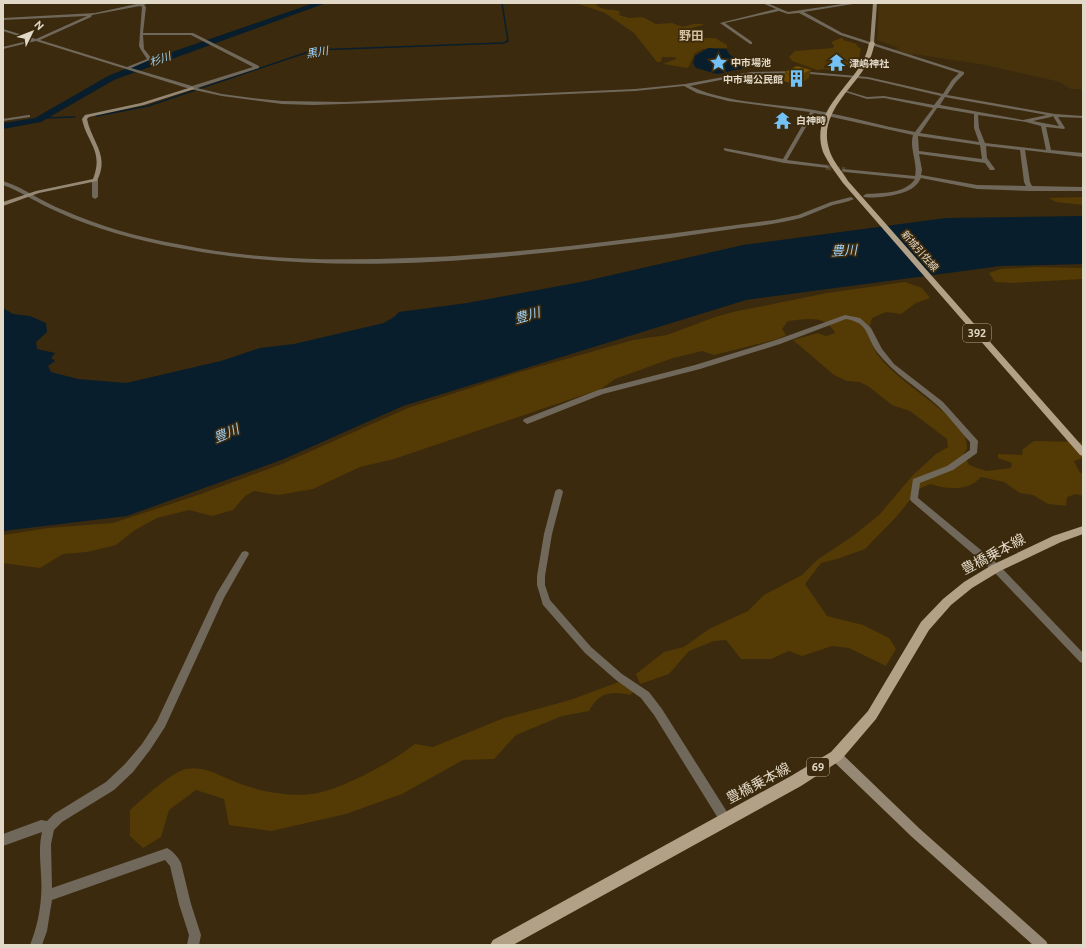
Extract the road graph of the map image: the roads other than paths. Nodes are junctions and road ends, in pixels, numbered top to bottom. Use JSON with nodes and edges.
{"nodes":[{"id":1,"x":147,"y":3,"type":"edge"},
{"id":2,"x":623,"y":3,"type":"edge"},
{"id":3,"x":629,"y":3,"type":"edge"},
{"id":4,"x":764,"y":3,"type":"edge"},
{"id":5,"x":857,"y":3,"type":"edge"},
{"id":6,"x":875,"y":3,"type":"edge"},
{"id":7,"x":141,"y":5,"type":"junction"},
{"id":8,"x":778,"y":10,"type":"junction"},
{"id":9,"x":801,"y":12,"type":"junction"},
{"id":10,"x":95,"y":14,"type":"junction"},
{"id":11,"x":3,"y":19,"type":"edge"},
{"id":12,"x":3,"y":30,"type":"edge"},
{"id":13,"x":142,"y":34,"type":"junction"},
{"id":14,"x":36,"y":40,"type":"junction"},
{"id":15,"x":872,"y":43,"type":"junction"},
{"id":16,"x":750,"y":44,"type":"dead end"},
{"id":17,"x":3,"y":48,"type":"edge"},
{"id":18,"x":128,"y":68,"type":"junction"},
{"id":19,"x":856,"y":76,"type":"junction"},
{"id":20,"x":685,"y":85,"type":"junction"},
{"id":21,"x":193,"y":89,"type":"junction"},
{"id":22,"x":844,"y":90,"type":"junction"},
{"id":23,"x":944,"y":96,"type":"junction"},
{"id":24,"x":937,"y":107,"type":"junction"},
{"id":25,"x":813,"y":111,"type":"junction"},
{"id":26,"x":976,"y":113,"type":"junction"},
{"id":27,"x":827,"y":114,"type":"junction"},
{"id":28,"x":1055,"y":115,"type":"junction"},
{"id":29,"x":28,"y":116,"type":"dead end"},
{"id":30,"x":1083,"y":117,"type":"edge"},
{"id":31,"x":3,"y":120,"type":"edge"},
{"id":32,"x":1028,"y":121,"type":"junction"},
{"id":33,"x":1043,"y":126,"type":"junction"},
{"id":34,"x":916,"y":134,"type":"junction"},
{"id":35,"x":984,"y":144,"type":"junction"},
{"id":36,"x":726,"y":149,"type":"dead end"},
{"id":37,"x":1022,"y":149,"type":"junction"},
{"id":38,"x":1049,"y":151,"type":"junction"},
{"id":39,"x":916,"y":152,"type":"junction"},
{"id":40,"x":1083,"y":154,"type":"edge"},
{"id":41,"x":784,"y":161,"type":"junction"},
{"id":42,"x":985,"y":161,"type":"junction"},
{"id":43,"x":826,"y":167,"type":"tunnel mouth"},
{"id":44,"x":992,"y":169,"type":"dead end"},
{"id":45,"x":845,"y":170,"type":"tunnel mouth"},
{"id":46,"x":918,"y":177,"type":"junction"},
{"id":47,"x":95,"y":180,"type":"junction"},
{"id":48,"x":3,"y":183,"type":"edge"},
{"id":49,"x":1030,"y":189,"type":"junction"},
{"id":50,"x":1083,"y":189,"type":"edge"},
{"id":51,"x":26,"y":195,"type":"junction"},
{"id":52,"x":866,"y":196,"type":"dead end"},
{"id":53,"x":95,"y":197,"type":"dead end"},
{"id":54,"x":851,"y":199,"type":"dead end"},
{"id":55,"x":3,"y":204,"type":"edge"},
{"id":56,"x":527,"y":420,"type":"dead end"},
{"id":57,"x":1083,"y":453,"type":"edge"},
{"id":58,"x":559,"y":492,"type":"dead end"},
{"id":59,"x":1083,"y":530,"type":"edge"},
{"id":60,"x":245,"y":554,"type":"dead end"},
{"id":61,"x":996,"y":568,"type":"junction"},
{"id":62,"x":1083,"y":659,"type":"edge"},
{"id":63,"x":836,"y":756,"type":"junction"},
{"id":64,"x":726,"y":819,"type":"junction"},
{"id":65,"x":49,"y":827,"type":"junction"},
{"id":66,"x":3,"y":840,"type":"edge"},
{"id":67,"x":47,"y":896,"type":"junction"},
{"id":68,"x":36,"y":945,"type":"edge"},
{"id":69,"x":193,"y":945,"type":"edge"},
{"id":70,"x":498,"y":945,"type":"edge"},
{"id":71,"x":1042,"y":945,"type":"edge"}],
"edges":[{"from":1,"to":7,"type":"street"},
{"from":2,"to":3,"type":"street"},
{"from":4,"to":8,"type":"street"},
{"from":5,"to":9,"type":"street"},
{"from":6,"to":15,"type":"street"},
{"from":7,"to":10,"type":"street"},
{"from":7,"to":13,"type":"street"},
{"from":8,"to":9,"type":"street"},
{"from":8,"to":16,"type":"street"},
{"from":9,"to":15,"type":"street"},
{"from":10,"to":11,"type":"street"},
{"from":10,"to":14,"type":"street"},
{"from":12,"to":14,"type":"street"},
{"from":13,"to":18,"type":"street"},
{"from":13,"to":21,"type":"street"},
{"from":14,"to":17,"type":"street"},
{"from":14,"to":18,"type":"street"},
{"from":15,"to":19,"type":"main road","name":"新城引佐線","number":"392"},
{"from":15,"to":23,"type":"street"},
{"from":18,"to":21,"type":"street"},
{"from":19,"to":20,"type":"street"},
{"from":19,"to":22,"type":"main road","name":"新城引佐線","number":"392"},
{"from":19,"to":23,"type":"street"},
{"from":20,"to":21,"type":"street"},
{"from":20,"to":25,"type":"street"},
{"from":21,"to":47,"type":"street"},
{"from":22,"to":24,"type":"street"},
{"from":22,"to":27,"type":"main road","name":"新城引佐線","number":"392"},
{"from":23,"to":24,"type":"street"},
{"from":23,"to":28,"type":"street"},
{"from":24,"to":26,"type":"street"},
{"from":24,"to":34,"type":"street"},
{"from":25,"to":27,"type":"street"},
{"from":25,"to":41,"type":"street"},
{"from":26,"to":32,"type":"street"},
{"from":26,"to":35,"type":"street"},
{"from":27,"to":34,"type":"street"},
{"from":27,"to":57,"type":"main road","name":"新城引佐線","number":"392"},
{"from":28,"to":30,"type":"street"},
{"from":28,"to":32,"type":"street"},
{"from":28,"to":33,"type":"street"},
{"from":29,"to":31,"type":"street"},
{"from":32,"to":33,"type":"street"},
{"from":33,"to":38,"type":"street"},
{"from":34,"to":35,"type":"street"},
{"from":34,"to":39,"type":"street"},
{"from":35,"to":37,"type":"street"},
{"from":35,"to":42,"type":"street"},
{"from":36,"to":41,"type":"street"},
{"from":37,"to":38,"type":"street"},
{"from":37,"to":49,"type":"street"},
{"from":38,"to":40,"type":"street"},
{"from":39,"to":42,"type":"street"},
{"from":39,"to":46,"type":"street"},
{"from":41,"to":43,"type":"street"},
{"from":42,"to":44,"type":"street"},
{"from":45,"to":46,"type":"street"},
{"from":46,"to":49,"type":"street"},
{"from":46,"to":52,"type":"street"},
{"from":47,"to":51,"type":"street"},
{"from":47,"to":53,"type":"street"},
{"from":48,"to":51,"type":"street"},
{"from":49,"to":50,"type":"street"},
{"from":51,"to":54,"type":"street"},
{"from":51,"to":55,"type":"street"},
{"from":56,"to":61,"type":"street"},
{"from":58,"to":64,"type":"street"},
{"from":59,"to":61,"type":"main road","name":"豊橋乗本線","number":"69"},
{"from":60,"to":65,"type":"street"},
{"from":61,"to":62,"type":"street"},
{"from":61,"to":63,"type":"main road","name":"豊橋乗本線","number":"69"},
{"from":63,"to":64,"type":"main road","name":"豊橋乗本線","number":"69"},
{"from":63,"to":71,"type":"street"},
{"from":64,"to":70,"type":"main road","name":"豊橋乗本線","number":"69"},
{"from":65,"to":66,"type":"street"},
{"from":65,"to":67,"type":"street"},
{"from":67,"to":68,"type":"street"},
{"from":67,"to":69,"type":"street"}]}
